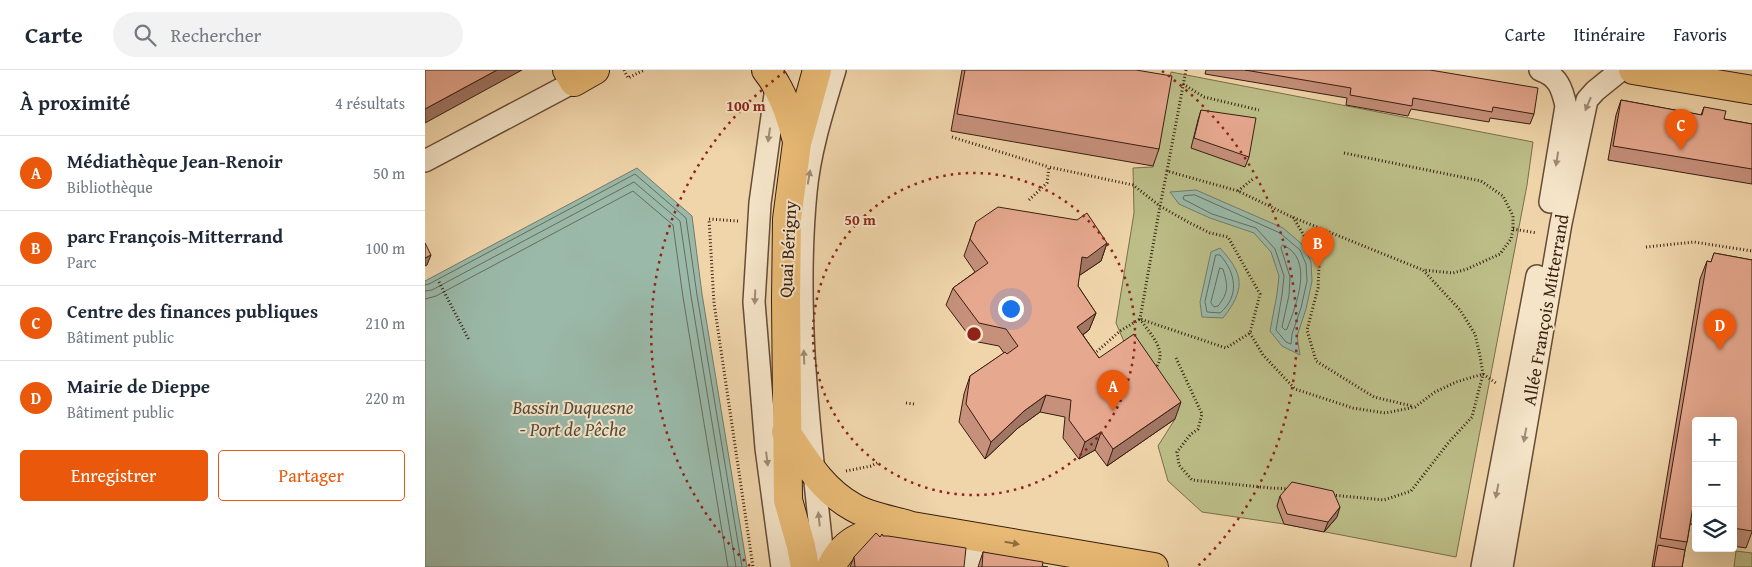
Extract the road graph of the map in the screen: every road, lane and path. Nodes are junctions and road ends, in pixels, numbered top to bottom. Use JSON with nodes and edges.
{"nodes":[{"id":1,"x":624,"y":70,"type":"edge"},
{"id":2,"x":644,"y":70,"type":"edge"},
{"id":3,"x":817,"y":70,"type":"edge"},
{"id":4,"x":835,"y":70,"type":"edge"},
{"id":5,"x":1186,"y":70,"type":"edge"},
{"id":6,"x":1540,"y":70,"type":"edge"},
{"id":7,"x":1621,"y":70,"type":"edge"},
{"id":8,"x":1633,"y":70,"type":"edge"},
{"id":9,"x":579,"y":74,"type":"edge"},
{"id":10,"x":774,"y":74,"type":"edge"},
{"id":11,"x":1183,"y":84,"type":"junction"},
{"id":12,"x":1752,"y":90,"type":"edge"},
{"id":13,"x":1259,"y":110,"type":"dead end"},
{"id":14,"x":952,"y":137,"type":"dead end"},
{"id":15,"x":797,"y":143,"type":"junction"},
{"id":16,"x":1344,"y":153,"type":"dead end"},
{"id":17,"x":425,"y":162,"type":"edge"},
{"id":18,"x":1049,"y":167,"type":"junction"},
{"id":19,"x":1167,"y":171,"type":"junction"},
{"id":20,"x":1254,"y":178,"type":"dead end"},
{"id":21,"x":1238,"y":191,"type":"junction"},
{"id":22,"x":1029,"y":200,"type":"dead end"},
{"id":23,"x":1160,"y":206,"type":"junction"},
{"id":24,"x":1293,"y":216,"type":"junction"},
{"id":25,"x":1513,"y":229,"type":"junction"},
{"id":26,"x":1544,"y":235,"type":"junction"},
{"id":27,"x":1646,"y":247,"type":"dead end"},
{"id":28,"x":1752,"y":252,"type":"edge"},
{"id":29,"x":1423,"y":270,"type":"junction"},
{"id":30,"x":439,"y":282,"type":"dead end"},
{"id":31,"x":1140,"y":319,"type":"junction"},
{"id":32,"x":1250,"y":332,"type":"junction"},
{"id":33,"x":469,"y":340,"type":"dead end"},
{"id":34,"x":1091,"y":357,"type":"edge"},
{"id":35,"x":1176,"y":358,"type":"dead end"},
{"id":36,"x":1150,"y":372,"type":"edge"},
{"id":37,"x":1483,"y":374,"type":"junction"},
{"id":38,"x":1516,"y":395,"type":"junction"},
{"id":39,"x":906,"y":404,"type":"dead end"},
{"id":40,"x":914,"y":404,"type":"dead end"},
{"id":41,"x":1415,"y":406,"type":"junction"},
{"id":42,"x":786,"y":432,"type":"junction"},
{"id":43,"x":814,"y":474,"type":"junction"},
{"id":44,"x":1294,"y":489,"type":"edge"},
{"id":45,"x":1329,"y":495,"type":"edge"},
{"id":46,"x":912,"y":526,"type":"junction"},
{"id":47,"x":974,"y":536,"type":"junction"},
{"id":48,"x":803,"y":557,"type":"edge"},
{"id":49,"x":782,"y":567,"type":"edge"},
{"id":50,"x":824,"y":567,"type":"edge"},
{"id":51,"x":831,"y":567,"type":"edge"},
{"id":52,"x":971,"y":567,"type":"edge"},
{"id":53,"x":1155,"y":567,"type":"edge"},
{"id":54,"x":1483,"y":567,"type":"edge"},
{"id":55,"x":1502,"y":567,"type":"edge"}],
"edges":[{"from":1,"to":2,"type":"path"},
{"from":3,"to":15,"type":"main road","name":"Quai Bérigny"},
{"from":43,"to":4,"type":"street","one_way":true},
{"from":5,"to":11,"type":"path"},
{"from":6,"to":26,"type":"street","one_way":true},
{"from":7,"to":55,"type":"street","name":"Allée François Mitterrand","one_way":true},
{"from":8,"to":12,"type":"main road"},
{"from":9,"to":17,"type":"street"},
{"from":10,"to":15,"type":"main road"},
{"from":10,"to":49,"type":"street","one_way":true},
{"from":11,"to":13,"type":"path"},
{"from":11,"to":19,"type":"path"},
{"from":14,"to":18,"type":"path"},
{"from":15,"to":42,"type":"main road","name":"Quai Bérigny"},
{"from":16,"to":25,"type":"path"},
{"from":18,"to":22,"type":"path"},
{"from":18,"to":23,"type":"path"},
{"from":19,"to":21,"type":"path"},
{"from":19,"to":23,"type":"path"},
{"from":20,"to":21,"type":"path"},
{"from":21,"to":24,"type":"path"},
{"from":23,"to":31,"type":"path"},
{"from":23,"to":32,"type":"path"},
{"from":24,"to":29,"type":"path"},
{"from":24,"to":41,"type":"path"},
{"from":25,"to":26,"type":"path"},
{"from":25,"to":29,"type":"path"},
{"from":26,"to":38,"type":"street"},
{"from":27,"to":28,"type":"path"},
{"from":29,"to":37,"type":"path"},
{"from":30,"to":33,"type":"path"},
{"from":31,"to":32,"type":"path"},
{"from":31,"to":34,"type":"path"},
{"from":31,"to":36,"type":"path"},
{"from":32,"to":41,"type":"path"},
{"from":35,"to":44,"type":"path"},
{"from":37,"to":38,"type":"path"},
{"from":37,"to":41,"type":"path"},
{"from":37,"to":45,"type":"path"},
{"from":38,"to":54,"type":"street","one_way":true},
{"from":39,"to":40,"type":"path"},
{"from":42,"to":43,"type":"main road"},
{"from":42,"to":48,"type":"main road","name":"Quai Bérigny"},
{"from":43,"to":46,"type":"main road"},
{"from":50,"to":43,"type":"street","one_way":true},
{"from":46,"to":47,"type":"main road"},
{"from":46,"to":51,"type":"main road"},
{"from":47,"to":52,"type":"street"},
{"from":47,"to":53,"type":"main road","one_way":true}]}
